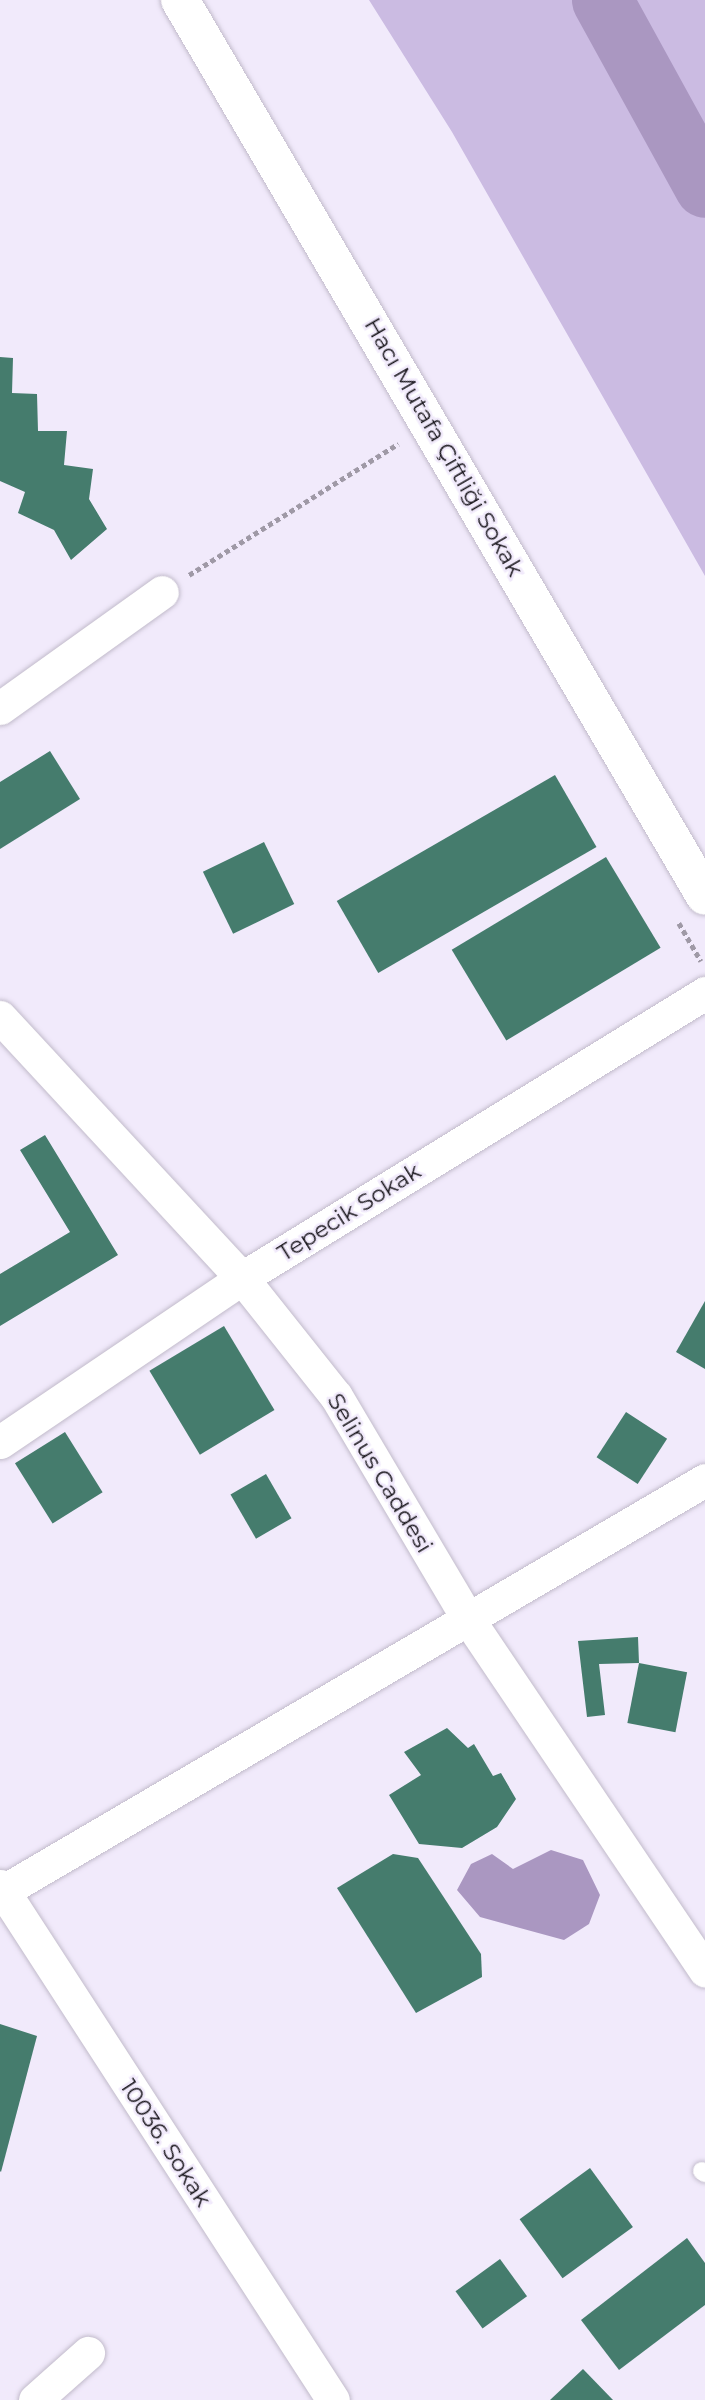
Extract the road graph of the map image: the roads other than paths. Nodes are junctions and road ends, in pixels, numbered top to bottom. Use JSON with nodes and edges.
{"nodes":[{"id":1,"x":180,"y":0,"type":"edge"},
{"id":2,"x":162,"y":592,"type":"road end"},
{"id":3,"x":0,"y":708,"type":"edge"},
{"id":4,"x":705,"y":896,"type":"edge"},
{"id":5,"x":705,"y":993,"type":"edge"},
{"id":6,"x":0,"y":1017,"type":"edge"},
{"id":7,"x":242,"y":1278,"type":"junction"},
{"id":8,"x":0,"y":1442,"type":"edge"},
{"id":9,"x":705,"y":1480,"type":"edge"},
{"id":10,"x":468,"y":1619,"type":"junction"},
{"id":11,"x":1,"y":1890,"type":"edge"},
{"id":12,"x":705,"y":1971,"type":"edge"},
{"id":13,"x":88,"y":2353,"type":"dead end"},
{"id":14,"x":35,"y":2400,"type":"edge"},
{"id":15,"x":333,"y":2400,"type":"edge"}],
"edges":[{"from":1,"to":4,"type":"street","name":"Hacı Mutafa Çiftliği Sokak"},
{"from":2,"to":3,"type":"street"},
{"from":5,"to":7,"type":"street","name":"Tepecik Sokak"},
{"from":6,"to":7,"type":"street","name":"Selinus Caddesi"},
{"from":7,"to":8,"type":"street","name":"Tepecik Sokak"},
{"from":7,"to":10,"type":"street","name":"Selinus Caddesi"},
{"from":9,"to":10,"type":"street"},
{"from":10,"to":11,"type":"street"},
{"from":10,"to":12,"type":"street","name":"Selinus Caddesi"},
{"from":11,"to":15,"type":"street","name":"10036. Sokak"},
{"from":13,"to":14,"type":"street"}]}
